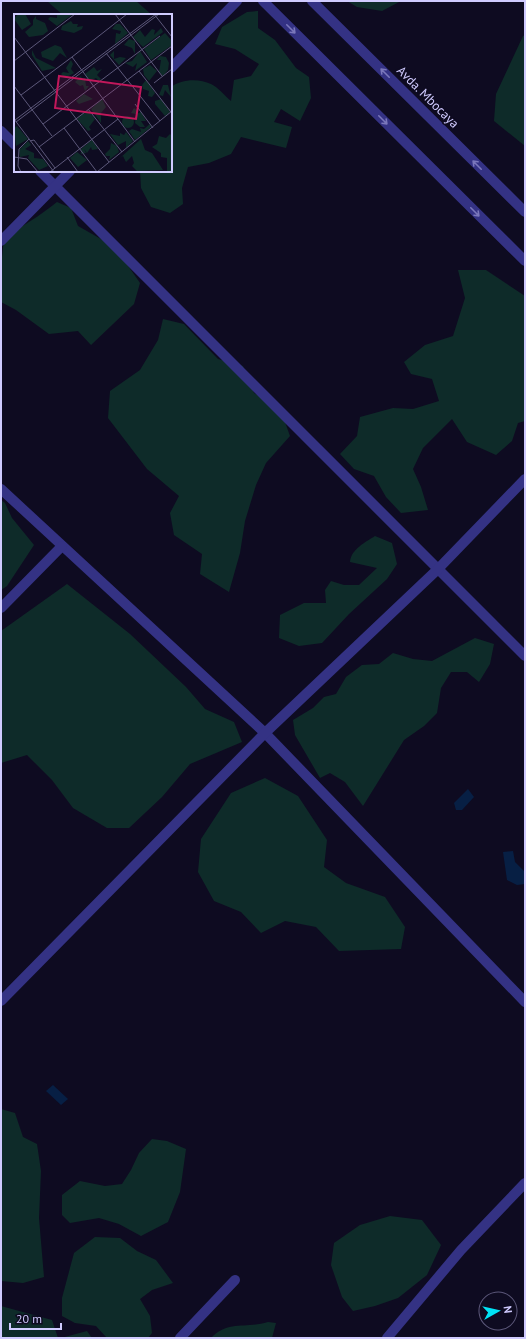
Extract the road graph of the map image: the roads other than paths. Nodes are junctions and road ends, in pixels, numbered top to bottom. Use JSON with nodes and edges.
{"nodes":[{"id":1,"x":237,"y":1,"type":"edge"},
{"id":2,"x":263,"y":1,"type":"edge"},
{"id":3,"x":312,"y":1,"type":"edge"},
{"id":4,"x":172,"y":67,"type":"edge"},
{"id":5,"x":1,"y":131,"type":"edge"},
{"id":6,"x":14,"y":144,"type":"edge"},
{"id":7,"x":41,"y":172,"type":"edge"},
{"id":8,"x":69,"y":172,"type":"edge"},
{"id":9,"x":55,"y":186,"type":"junction"},
{"id":10,"x":525,"y":212,"type":"edge"},
{"id":11,"x":1,"y":240,"type":"edge"},
{"id":12,"x":525,"y":262,"type":"edge"},
{"id":13,"x":525,"y":479,"type":"edge"},
{"id":14,"x":1,"y":489,"type":"edge"},
{"id":15,"x":62,"y":546,"type":"junction"},
{"id":16,"x":438,"y":569,"type":"junction"},
{"id":17,"x":1,"y":608,"type":"edge"},
{"id":18,"x":525,"y":656,"type":"edge"},
{"id":19,"x":264,"y":733,"type":"junction"},
{"id":20,"x":1,"y":1001,"type":"edge"},
{"id":21,"x":525,"y":1002,"type":"edge"},
{"id":22,"x":525,"y":1184,"type":"edge"},
{"id":23,"x":235,"y":1280,"type":"dead end"},
{"id":24,"x":180,"y":1338,"type":"edge"},
{"id":25,"x":387,"y":1338,"type":"edge"}],
"edges":[{"from":1,"to":4,"type":"street"},
{"from":2,"to":12,"type":"street","one_way":true},
{"from":10,"to":3,"type":"street","name":"Avda. Mbocaya","one_way":true},
{"from":5,"to":6,"type":"street"},
{"from":7,"to":9,"type":"street"},
{"from":8,"to":9,"type":"street"},
{"from":9,"to":11,"type":"street"},
{"from":9,"to":16,"type":"street"},
{"from":13,"to":16,"type":"street"},
{"from":14,"to":15,"type":"street"},
{"from":15,"to":17,"type":"street"},
{"from":15,"to":19,"type":"street"},
{"from":16,"to":18,"type":"street"},
{"from":16,"to":19,"type":"street"},
{"from":19,"to":20,"type":"street"},
{"from":19,"to":21,"type":"street"},
{"from":22,"to":25,"type":"street"},
{"from":23,"to":24,"type":"street"}]}
